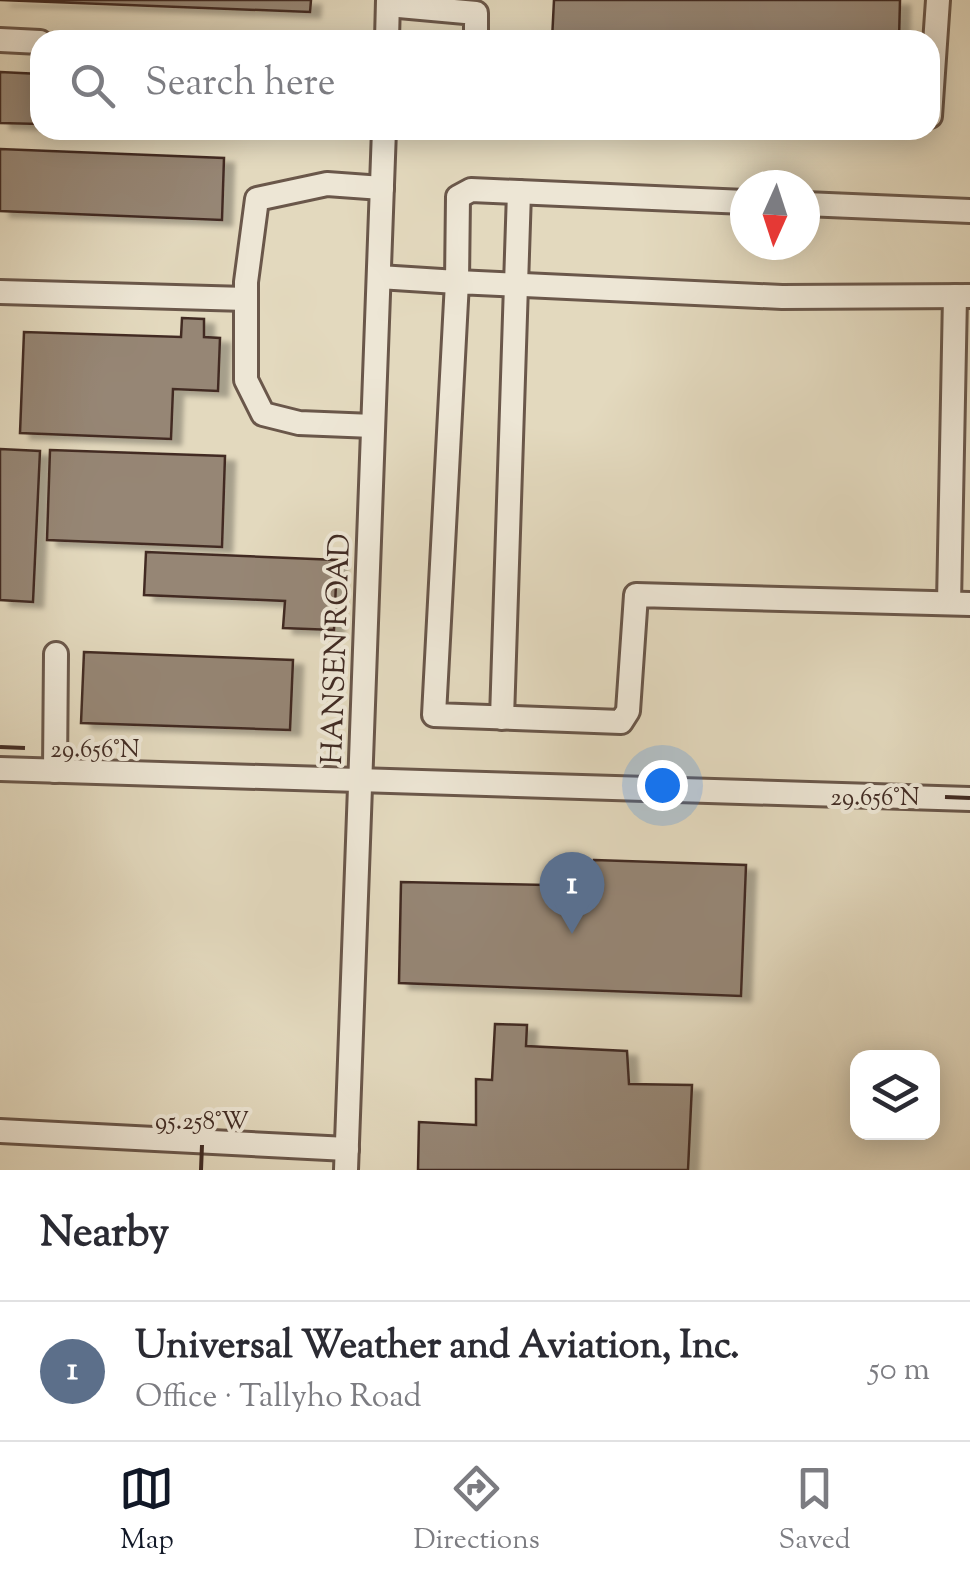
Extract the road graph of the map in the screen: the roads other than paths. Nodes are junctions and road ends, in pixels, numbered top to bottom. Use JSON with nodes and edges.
{"nodes":[{"id":1,"x":938,"y":0,"type":"edge"},
{"id":2,"x":388,"y":2,"type":"edge"},
{"id":3,"x":476,"y":6,"type":"edge"},
{"id":4,"x":387,"y":30,"type":"edge"},
{"id":5,"x":936,"y":30,"type":"edge"},
{"id":6,"x":0,"y":40,"type":"edge"},
{"id":7,"x":30,"y":42,"type":"edge"},
{"id":8,"x":384,"y":140,"type":"edge"},
{"id":9,"x":382,"y":188,"type":"junction"},
{"id":10,"x":519,"y":192,"type":"junction"},
{"id":11,"x":730,"y":201,"type":"edge"},
{"id":12,"x":820,"y":205,"type":"edge"},
{"id":13,"x":970,"y":212,"type":"edge"},
{"id":14,"x":378,"y":277,"type":"junction"},
{"id":15,"x":457,"y":282,"type":"junction"},
{"id":16,"x":517,"y":285,"type":"junction"},
{"id":17,"x":0,"y":292,"type":"edge"},
{"id":18,"x":962,"y":296,"type":"edge"},
{"id":19,"x":246,"y":299,"type":"junction"},
{"id":20,"x":373,"y":426,"type":"junction"},
{"id":21,"x":959,"y":603,"type":"edge"},
{"id":22,"x":56,"y":654,"type":"dead end"},
{"id":23,"x":502,"y":718,"type":"junction"},
{"id":24,"x":0,"y":769,"type":"edge"},
{"id":25,"x":55,"y":771,"type":"junction"},
{"id":26,"x":360,"y":782,"type":"junction"},
{"id":27,"x":970,"y":800,"type":"edge"},
{"id":28,"x":0,"y":1132,"type":"edge"},
{"id":29,"x":347,"y":1159,"type":"edge"}],
"edges":[{"from":1,"to":5,"type":"street"},
{"from":2,"to":3,"type":"street"},
{"from":2,"to":4,"type":"street"},
{"from":6,"to":7,"type":"street"},
{"from":8,"to":9,"type":"street","name":"HANSEN ROAD"},
{"from":9,"to":14,"type":"street","name":"HANSEN ROAD"},
{"from":9,"to":19,"type":"street"},
{"from":10,"to":11,"type":"street"},
{"from":10,"to":15,"type":"street"},
{"from":10,"to":16,"type":"street"},
{"from":12,"to":13,"type":"street"},
{"from":14,"to":15,"type":"street"},
{"from":14,"to":20,"type":"street","name":"HANSEN ROAD"},
{"from":15,"to":16,"type":"street"},
{"from":15,"to":23,"type":"street"},
{"from":16,"to":18,"type":"street"},
{"from":16,"to":23,"type":"street"},
{"from":17,"to":19,"type":"street"},
{"from":18,"to":21,"type":"street"},
{"from":19,"to":20,"type":"street"},
{"from":20,"to":26,"type":"street","name":"HANSEN ROAD"},
{"from":21,"to":23,"type":"street"},
{"from":22,"to":25,"type":"street"},
{"from":24,"to":25,"type":"street"},
{"from":25,"to":26,"type":"street"},
{"from":26,"to":27,"type":"street"},
{"from":26,"to":29,"type":"street","name":"HANSEN ROAD"},
{"from":28,"to":29,"type":"street"}]}
